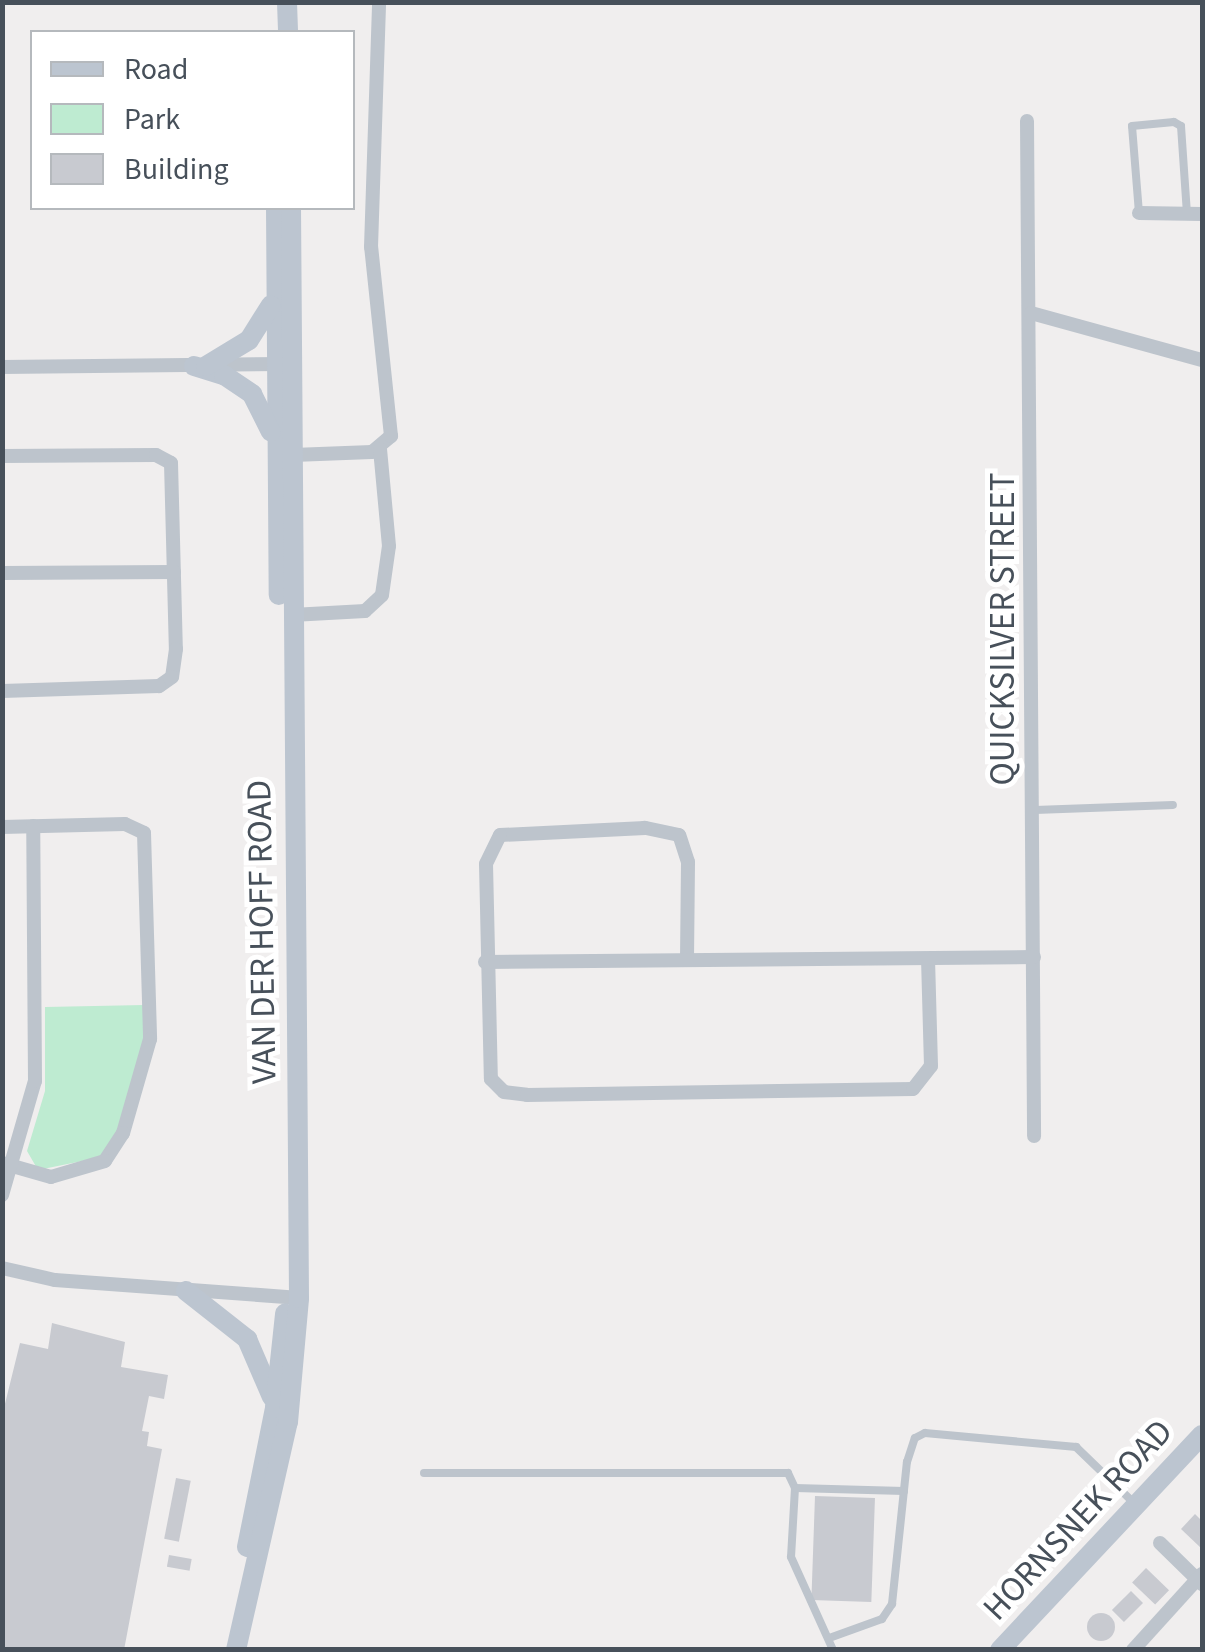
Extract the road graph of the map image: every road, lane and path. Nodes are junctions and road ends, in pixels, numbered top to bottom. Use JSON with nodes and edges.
{"nodes":[{"id":1,"x":277,"y":2,"type":"edge"},
{"id":2,"x":287,"y":2,"type":"edge"},
{"id":3,"x":378,"y":2,"type":"edge"},
{"id":4,"x":277,"y":30,"type":"edge"},
{"id":5,"x":288,"y":30,"type":"edge"},
{"id":6,"x":1027,"y":122,"type":"dead end"},
{"id":7,"x":276,"y":210,"type":"edge"},
{"id":8,"x":291,"y":210,"type":"edge"},
{"id":9,"x":1139,"y":213,"type":"joint"},
{"id":10,"x":1194,"y":215,"type":"edge"},
{"id":11,"x":276,"y":295,"type":"junction"},
{"id":12,"x":1031,"y":313,"type":"junction"},
{"id":13,"x":1202,"y":360,"type":"edge"},
{"id":14,"x":285,"y":364,"type":"junction"},
{"id":15,"x":200,"y":366,"type":"junction"},
{"id":16,"x":2,"y":367,"type":"edge"},
{"id":17,"x":380,"y":449,"type":"junction"},
{"id":18,"x":285,"y":452,"type":"junction"},
{"id":19,"x":2,"y":456,"type":"edge"},
{"id":20,"x":174,"y":572,"type":"junction"},
{"id":21,"x":2,"y":574,"type":"edge"},
{"id":22,"x":292,"y":616,"type":"junction"},
{"id":23,"x":2,"y":691,"type":"edge"},
{"id":24,"x":1173,"y":805,"type":"dead end"},
{"id":25,"x":1035,"y":810,"type":"junction"},
{"id":26,"x":2,"y":826,"type":"edge"},
{"id":27,"x":33,"y":826,"type":"junction"},
{"id":28,"x":1034,"y":957,"type":"junction"},
{"id":29,"x":687,"y":959,"type":"junction"},
{"id":30,"x":928,"y":960,"type":"junction"},
{"id":31,"x":485,"y":962,"type":"junction"},
{"id":32,"x":1034,"y":1136,"type":"dead end"},
{"id":33,"x":7,"y":1165,"type":"edge"},
{"id":34,"x":2,"y":1196,"type":"edge"},
{"id":35,"x":2,"y":1268,"type":"edge"},
{"id":36,"x":186,"y":1291,"type":"junction"},
{"id":37,"x":293,"y":1297,"type":"junction"},
{"id":38,"x":275,"y":1408,"type":"junction"},
{"id":39,"x":1202,"y":1435,"type":"edge"},
{"id":40,"x":424,"y":1472,"type":"dead end"},
{"id":41,"x":795,"y":1488,"type":"junction"},
{"id":42,"x":904,"y":1491,"type":"junction"},
{"id":43,"x":1136,"y":1506,"type":"junction"},
{"id":44,"x":1160,"y":1543,"type":"dead end"},
{"id":45,"x":1201,"y":1579,"type":"edge"},
{"id":46,"x":832,"y":1637,"type":"junction"},
{"id":47,"x":226,"y":1650,"type":"edge"},
{"id":48,"x":236,"y":1650,"type":"edge"},
{"id":49,"x":833,"y":1650,"type":"edge"},
{"id":50,"x":1000,"y":1650,"type":"edge"},
{"id":51,"x":1133,"y":1650,"type":"edge"}],
"edges":[{"from":1,"to":4,"type":"main road"},
{"from":2,"to":5,"type":"main road"},
{"from":3,"to":17,"type":"street"},
{"from":6,"to":12,"type":"street","name":"QUICKSILVER STREET"},
{"from":7,"to":11,"type":"main road","name":"VAN DER HOFF ROAD"},
{"from":8,"to":14,"type":"main road","name":"VAN DER HOFF ROAD"},
{"from":9,"to":10,"type":"street"},
{"from":9,"to":10,"type":"lane"},
{"from":11,"to":14,"type":"main road","name":"VAN DER HOFF ROAD"},
{"from":11,"to":15,"type":"main road"},
{"from":12,"to":13,"type":"street"},
{"from":12,"to":25,"type":"street","name":"QUICKSILVER STREET"},
{"from":14,"to":15,"type":"street"},
{"from":14,"to":18,"type":"main road","name":"VAN DER HOFF ROAD"},
{"from":15,"to":16,"type":"street"},
{"from":15,"to":18,"type":"main road"},
{"from":17,"to":18,"type":"street"},
{"from":17,"to":22,"type":"street"},
{"from":18,"to":22,"type":"main road","name":"VAN DER HOFF ROAD"},
{"from":18,"to":37,"type":"main road","name":"VAN DER HOFF ROAD"},
{"from":19,"to":20,"type":"street"},
{"from":20,"to":21,"type":"street"},
{"from":20,"to":23,"type":"street"},
{"from":22,"to":37,"type":"main road","name":"VAN DER HOFF ROAD"},
{"from":24,"to":25,"type":"lane"},
{"from":25,"to":28,"type":"street","name":"QUICKSILVER STREET"},
{"from":26,"to":27,"type":"street"},
{"from":27,"to":33,"type":"street"},
{"from":27,"to":33,"type":"street"},
{"from":28,"to":30,"type":"street"},
{"from":28,"to":32,"type":"street","name":"QUICKSILVER STREET"},
{"from":29,"to":30,"type":"street"},
{"from":29,"to":31,"type":"street"},
{"from":29,"to":31,"type":"street"},
{"from":30,"to":31,"type":"street"},
{"from":33,"to":34,"type":"street"},
{"from":35,"to":36,"type":"street"},
{"from":36,"to":37,"type":"street"},
{"from":36,"to":38,"type":"main road"},
{"from":37,"to":38,"type":"main road","name":"VAN DER HOFF ROAD"},
{"from":37,"to":48,"type":"main road","name":"VAN DER HOFF ROAD"},
{"from":38,"to":47,"type":"main road","name":"VAN DER HOFF ROAD"},
{"from":39,"to":43,"type":"main road","name":"HORNSNEK ROAD"},
{"from":40,"to":41,"type":"lane"},
{"from":41,"to":42,"type":"lane"},
{"from":41,"to":46,"type":"lane"},
{"from":42,"to":43,"type":"lane"},
{"from":42,"to":46,"type":"lane"},
{"from":43,"to":50,"type":"main road","name":"HORNSNEK ROAD"},
{"from":44,"to":45,"type":"street"},
{"from":45,"to":51,"type":"street"},
{"from":46,"to":49,"type":"lane"}]}
